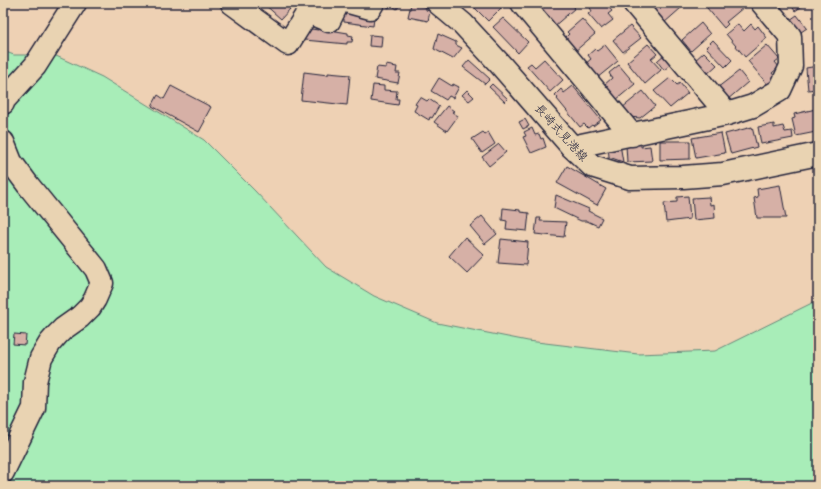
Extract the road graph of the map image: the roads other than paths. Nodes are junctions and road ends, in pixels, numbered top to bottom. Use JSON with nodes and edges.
{"nodes":[{"id":1,"x":75,"y":3,"type":"edge"},
{"id":2,"x":232,"y":3,"type":"edge"},
{"id":3,"x":338,"y":3,"type":"edge"},
{"id":4,"x":352,"y":3,"type":"edge"},
{"id":5,"x":373,"y":3,"type":"edge"},
{"id":6,"x":438,"y":3,"type":"edge"},
{"id":7,"x":522,"y":3,"type":"edge"},
{"id":8,"x":634,"y":3,"type":"edge"},
{"id":9,"x":762,"y":3,"type":"edge"},
{"id":10,"x":3,"y":103,"type":"edge"},
{"id":11,"x":727,"y":114,"type":"junction"},
{"id":12,"x":632,"y":134,"type":"junction"},
{"id":13,"x":3,"y":142,"type":"edge"},
{"id":14,"x":572,"y":147,"type":"junction"},
{"id":15,"x":818,"y":154,"type":"edge"},
{"id":16,"x":3,"y":472,"type":"edge"}],
"edges":[{"from":1,"to":10,"type":"street"},
{"from":2,"to":3,"type":"street"},
{"from":4,"to":5,"type":"street"},
{"from":6,"to":14,"type":"street","name":"長崎式見港線"},
{"from":7,"to":12,"type":"street"},
{"from":8,"to":11,"type":"street"},
{"from":9,"to":11,"type":"street"},
{"from":11,"to":12,"type":"street"},
{"from":12,"to":14,"type":"street"},
{"from":13,"to":16,"type":"street"},
{"from":14,"to":15,"type":"street","name":"長崎式見港線"}]}
